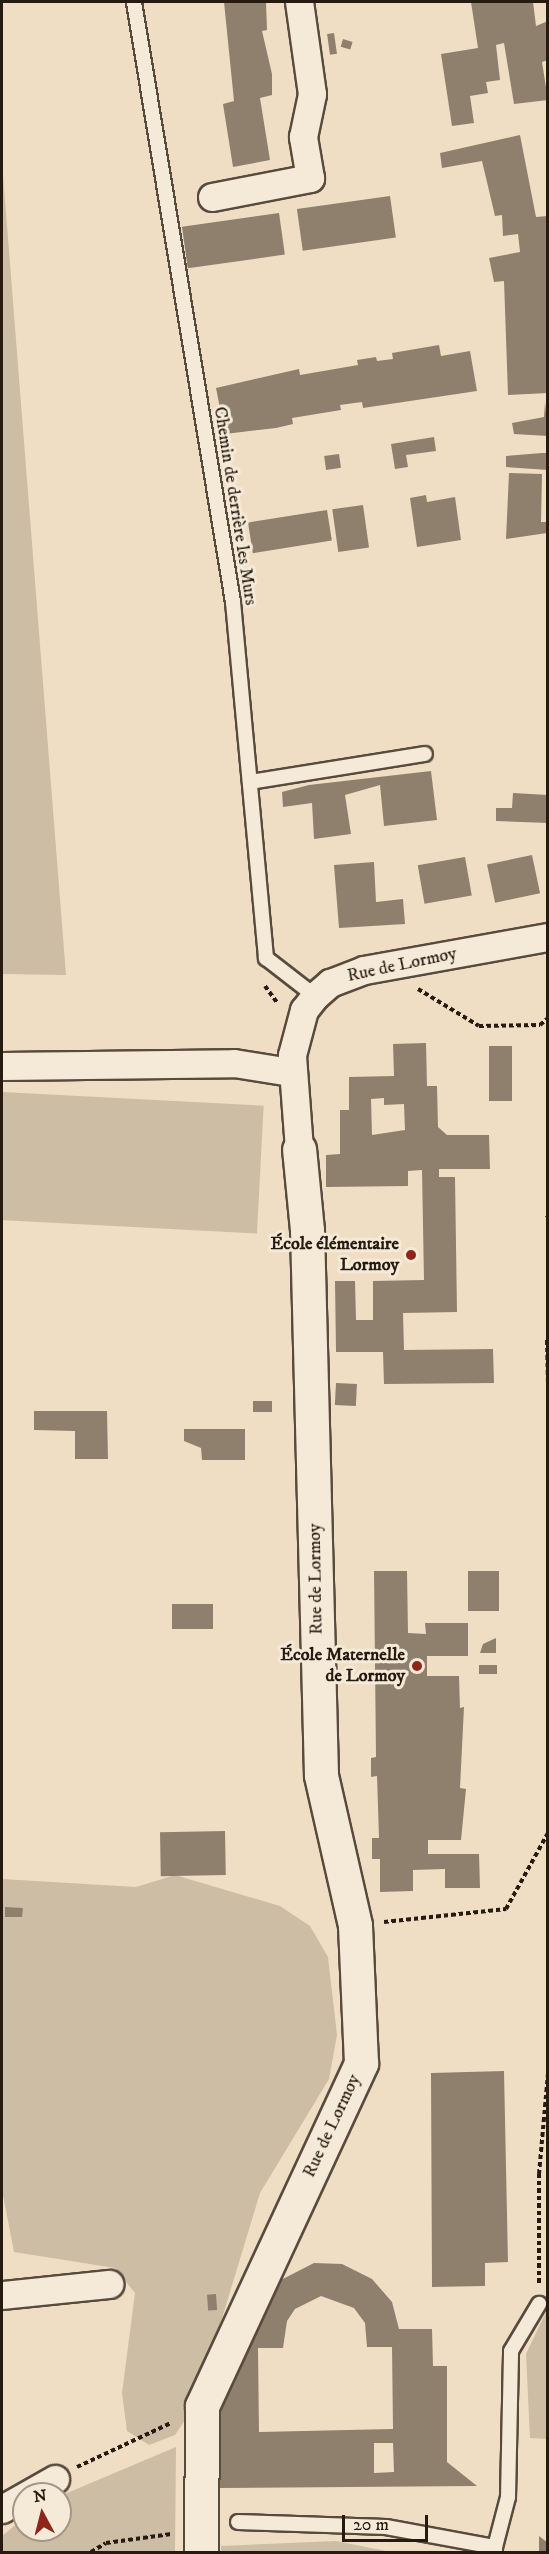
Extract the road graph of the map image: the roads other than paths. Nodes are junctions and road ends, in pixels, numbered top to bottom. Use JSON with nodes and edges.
{"nodes":[{"id":1,"x":134,"y":2,"type":"edge"},
{"id":2,"x":299,"y":2,"type":"edge"},
{"id":3,"x":212,"y":197,"type":"dead end"},
{"id":4,"x":425,"y":754,"type":"dead end"},
{"id":5,"x":250,"y":782,"type":"junction"},
{"id":6,"x":548,"y":937,"type":"edge"},
{"id":7,"x":315,"y":996,"type":"junction"},
{"id":8,"x":2,"y":1066,"type":"edge"},
{"id":9,"x":290,"y":1072,"type":"junction"},
{"id":10,"x":299,"y":1149,"type":"joint"},
{"id":11,"x":109,"y":2284,"type":"dead end"},
{"id":12,"x":2,"y":2295,"type":"edge"},
{"id":13,"x":538,"y":2304,"type":"road end"},
{"id":14,"x":55,"y":2479,"type":"road end"},
{"id":15,"x":2,"y":2509,"type":"edge"},
{"id":16,"x":238,"y":2522,"type":"dead end"},
{"id":17,"x":201,"y":2541,"type":"edge"},
{"id":18,"x":495,"y":2550,"type":"edge"}],
"edges":[{"from":1,"to":5,"type":"lane","name":"Chemin de derrière les Murs"},
{"from":2,"to":3,"type":"street"},
{"from":4,"to":5,"type":"lane"},
{"from":5,"to":7,"type":"lane","name":"Chemin de derrière les Murs"},
{"from":6,"to":7,"type":"street","name":"Rue de Lormoy"},
{"from":7,"to":9,"type":"street","name":"Rue de Lormoy"},
{"from":8,"to":9,"type":"street"},
{"from":9,"to":10,"type":"street","name":"Rue de Lormoy"},
{"from":10,"to":17,"type":"street","name":"Rue de Lormoy"},
{"from":11,"to":12,"type":"street"},
{"from":13,"to":18,"type":"lane"},
{"from":14,"to":15,"type":"street"},
{"from":16,"to":18,"type":"lane"}]}
